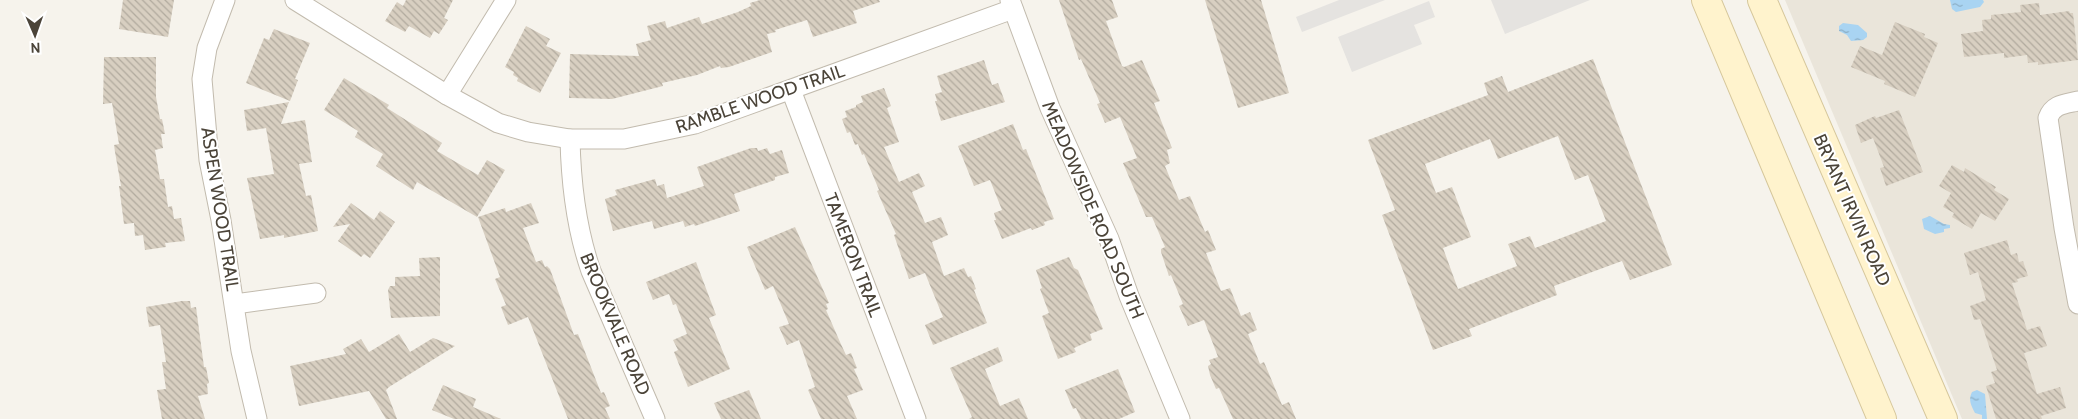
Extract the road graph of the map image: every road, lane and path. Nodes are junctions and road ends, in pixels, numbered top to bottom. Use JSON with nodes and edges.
{"nodes":[{"id":1,"x":225,"y":0,"type":"edge"},
{"id":2,"x":295,"y":0,"type":"edge"},
{"id":3,"x":506,"y":0,"type":"edge"},
{"id":4,"x":1706,"y":0,"type":"edge"},
{"id":5,"x":1762,"y":0,"type":"edge"},
{"id":6,"x":1011,"y":4,"type":"edge"},
{"id":7,"x":791,"y":90,"type":"junction"},
{"id":8,"x":447,"y":95,"type":"junction"},
{"id":9,"x":2078,"y":101,"type":"edge"},
{"id":10,"x":570,"y":139,"type":"junction"},
{"id":11,"x":316,"y":293,"type":"dead end"},
{"id":12,"x":235,"y":304,"type":"junction"},
{"id":13,"x":2078,"y":304,"type":"edge"},
{"id":14,"x":257,"y":419,"type":"edge"},
{"id":15,"x":655,"y":419,"type":"edge"},
{"id":16,"x":916,"y":419,"type":"edge"},
{"id":17,"x":1180,"y":419,"type":"edge"},
{"id":18,"x":1882,"y":419,"type":"edge"},
{"id":19,"x":1943,"y":419,"type":"edge"}],
"edges":[{"from":1,"to":12,"type":"street","name":"ASPEN WOOD TRAIL"},
{"from":2,"to":8,"type":"street","name":"RAMBLE WOOD TRAIL"},
{"from":3,"to":8,"type":"street"},
{"from":4,"to":18,"type":"main road"},
{"from":5,"to":19,"type":"main road","name":"BRYANT IRVIN ROAD"},
{"from":6,"to":7,"type":"street","name":"RAMBLE WOOD TRAIL"},
{"from":6,"to":17,"type":"street","name":"MEADOWSIDE ROAD SOUTH"},
{"from":7,"to":10,"type":"street","name":"RAMBLE WOOD TRAIL"},
{"from":7,"to":16,"type":"street","name":"TAMERON TRAIL"},
{"from":8,"to":10,"type":"street","name":"RAMBLE WOOD TRAIL"},
{"from":9,"to":13,"type":"street"},
{"from":10,"to":15,"type":"street","name":"BROOKVALE ROAD"},
{"from":11,"to":12,"type":"street"},
{"from":12,"to":14,"type":"street","name":"ASPEN WOOD TRAIL"}]}
